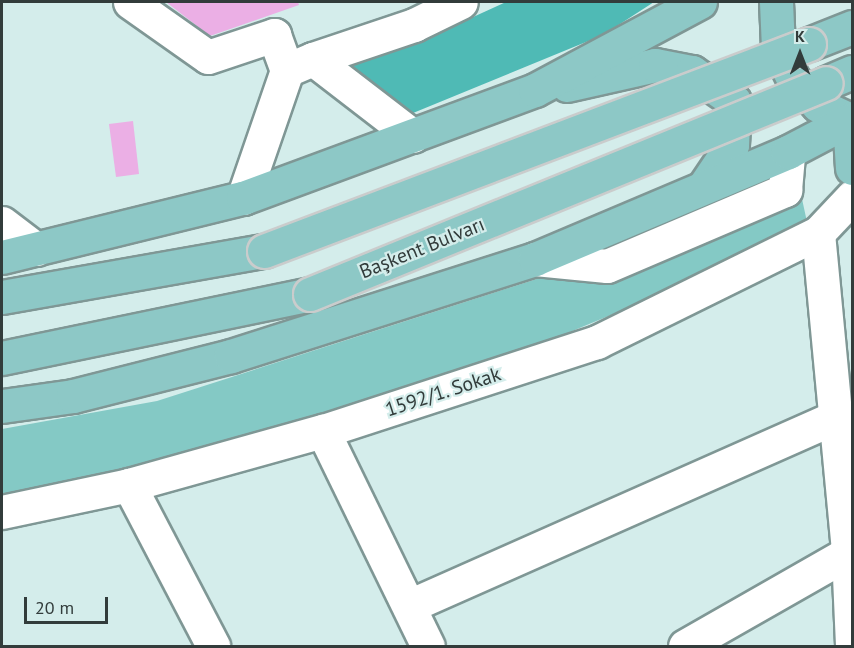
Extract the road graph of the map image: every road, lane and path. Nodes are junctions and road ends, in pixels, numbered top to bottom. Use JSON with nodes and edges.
{"nodes":[{"id":1,"x":130,"y":2,"type":"edge"},
{"id":2,"x":461,"y":2,"type":"edge"},
{"id":3,"x":700,"y":2,"type":"edge"},
{"id":4,"x":776,"y":2,"type":"edge"},
{"id":5,"x":852,"y":27,"type":"edge"},
{"id":6,"x":300,"y":64,"type":"junction"},
{"id":7,"x":839,"y":77,"type":"edge"},
{"id":8,"x":535,"y":90,"type":"junction"},
{"id":9,"x":850,"y":121,"type":"edge"},
{"id":10,"x":413,"y":136,"type":"junction"},
{"id":11,"x":788,"y":152,"type":"junction"},
{"id":12,"x":852,"y":168,"type":"edge"},
{"id":13,"x":705,"y":185,"type":"junction"},
{"id":14,"x":852,"y":197,"type":"edge"},
{"id":15,"x":243,"y":198,"type":"junction"},
{"id":16,"x":2,"y":223,"type":"edge"},
{"id":17,"x":818,"y":233,"type":"junction"},
{"id":18,"x":36,"y":249,"type":"junction"},
{"id":19,"x":2,"y":257,"type":"edge"},
{"id":20,"x":535,"y":259,"type":"junction"},
{"id":21,"x":2,"y":297,"type":"edge"},
{"id":22,"x":2,"y":358,"type":"edge"},
{"id":23,"x":2,"y":406,"type":"edge"},
{"id":24,"x":836,"y":417,"type":"junction"},
{"id":25,"x":323,"y":431,"type":"junction"},
{"id":26,"x":129,"y":485,"type":"junction"},
{"id":27,"x":2,"y":512,"type":"edge"},
{"id":28,"x":848,"y":553,"type":"junction"},
{"id":29,"x":409,"y":606,"type":"junction"},
{"id":30,"x":213,"y":646,"type":"edge"},
{"id":31,"x":428,"y":646,"type":"edge"},
{"id":32,"x":685,"y":646,"type":"edge"},
{"id":33,"x":852,"y":646,"type":"edge"}],
"edges":[{"from":1,"to":6,"type":"street"},
{"from":2,"to":6,"type":"street"},
{"from":3,"to":8,"type":"main road"},
{"from":4,"to":9,"type":"main road"},
{"from":5,"to":21,"type":"main road","bridge":true},
{"from":6,"to":10,"type":"street"},
{"from":6,"to":15,"type":"street"},
{"from":7,"to":22,"type":"main road","name":"Başkent Bulvarı","bridge":true},
{"from":8,"to":10,"type":"main road"},
{"from":8,"to":13,"type":"main road"},
{"from":9,"to":11,"type":"main road"},
{"from":9,"to":12,"type":"main road"},
{"from":10,"to":15,"type":"main road"},
{"from":11,"to":13,"type":"main road"},
{"from":11,"to":20,"type":"street"},
{"from":13,"to":20,"type":"main road"},
{"from":14,"to":17,"type":"street","name":"1592/1. Sokak"},
{"from":15,"to":18,"type":"main road"},
{"from":16,"to":18,"type":"street"},
{"from":17,"to":24,"type":"street"},
{"from":17,"to":25,"type":"street","name":"1592/1. Sokak"},
{"from":18,"to":19,"type":"main road"},
{"from":20,"to":23,"type":"main road"},
{"from":24,"to":28,"type":"street"},
{"from":24,"to":29,"type":"street"},
{"from":25,"to":26,"type":"street","name":"1592/1. Sokak"},
{"from":25,"to":29,"type":"street"},
{"from":26,"to":27,"type":"street","name":"1592/1. Sokak"},
{"from":26,"to":30,"type":"street"},
{"from":28,"to":32,"type":"street"},
{"from":28,"to":33,"type":"street"},
{"from":29,"to":31,"type":"street"}]}
